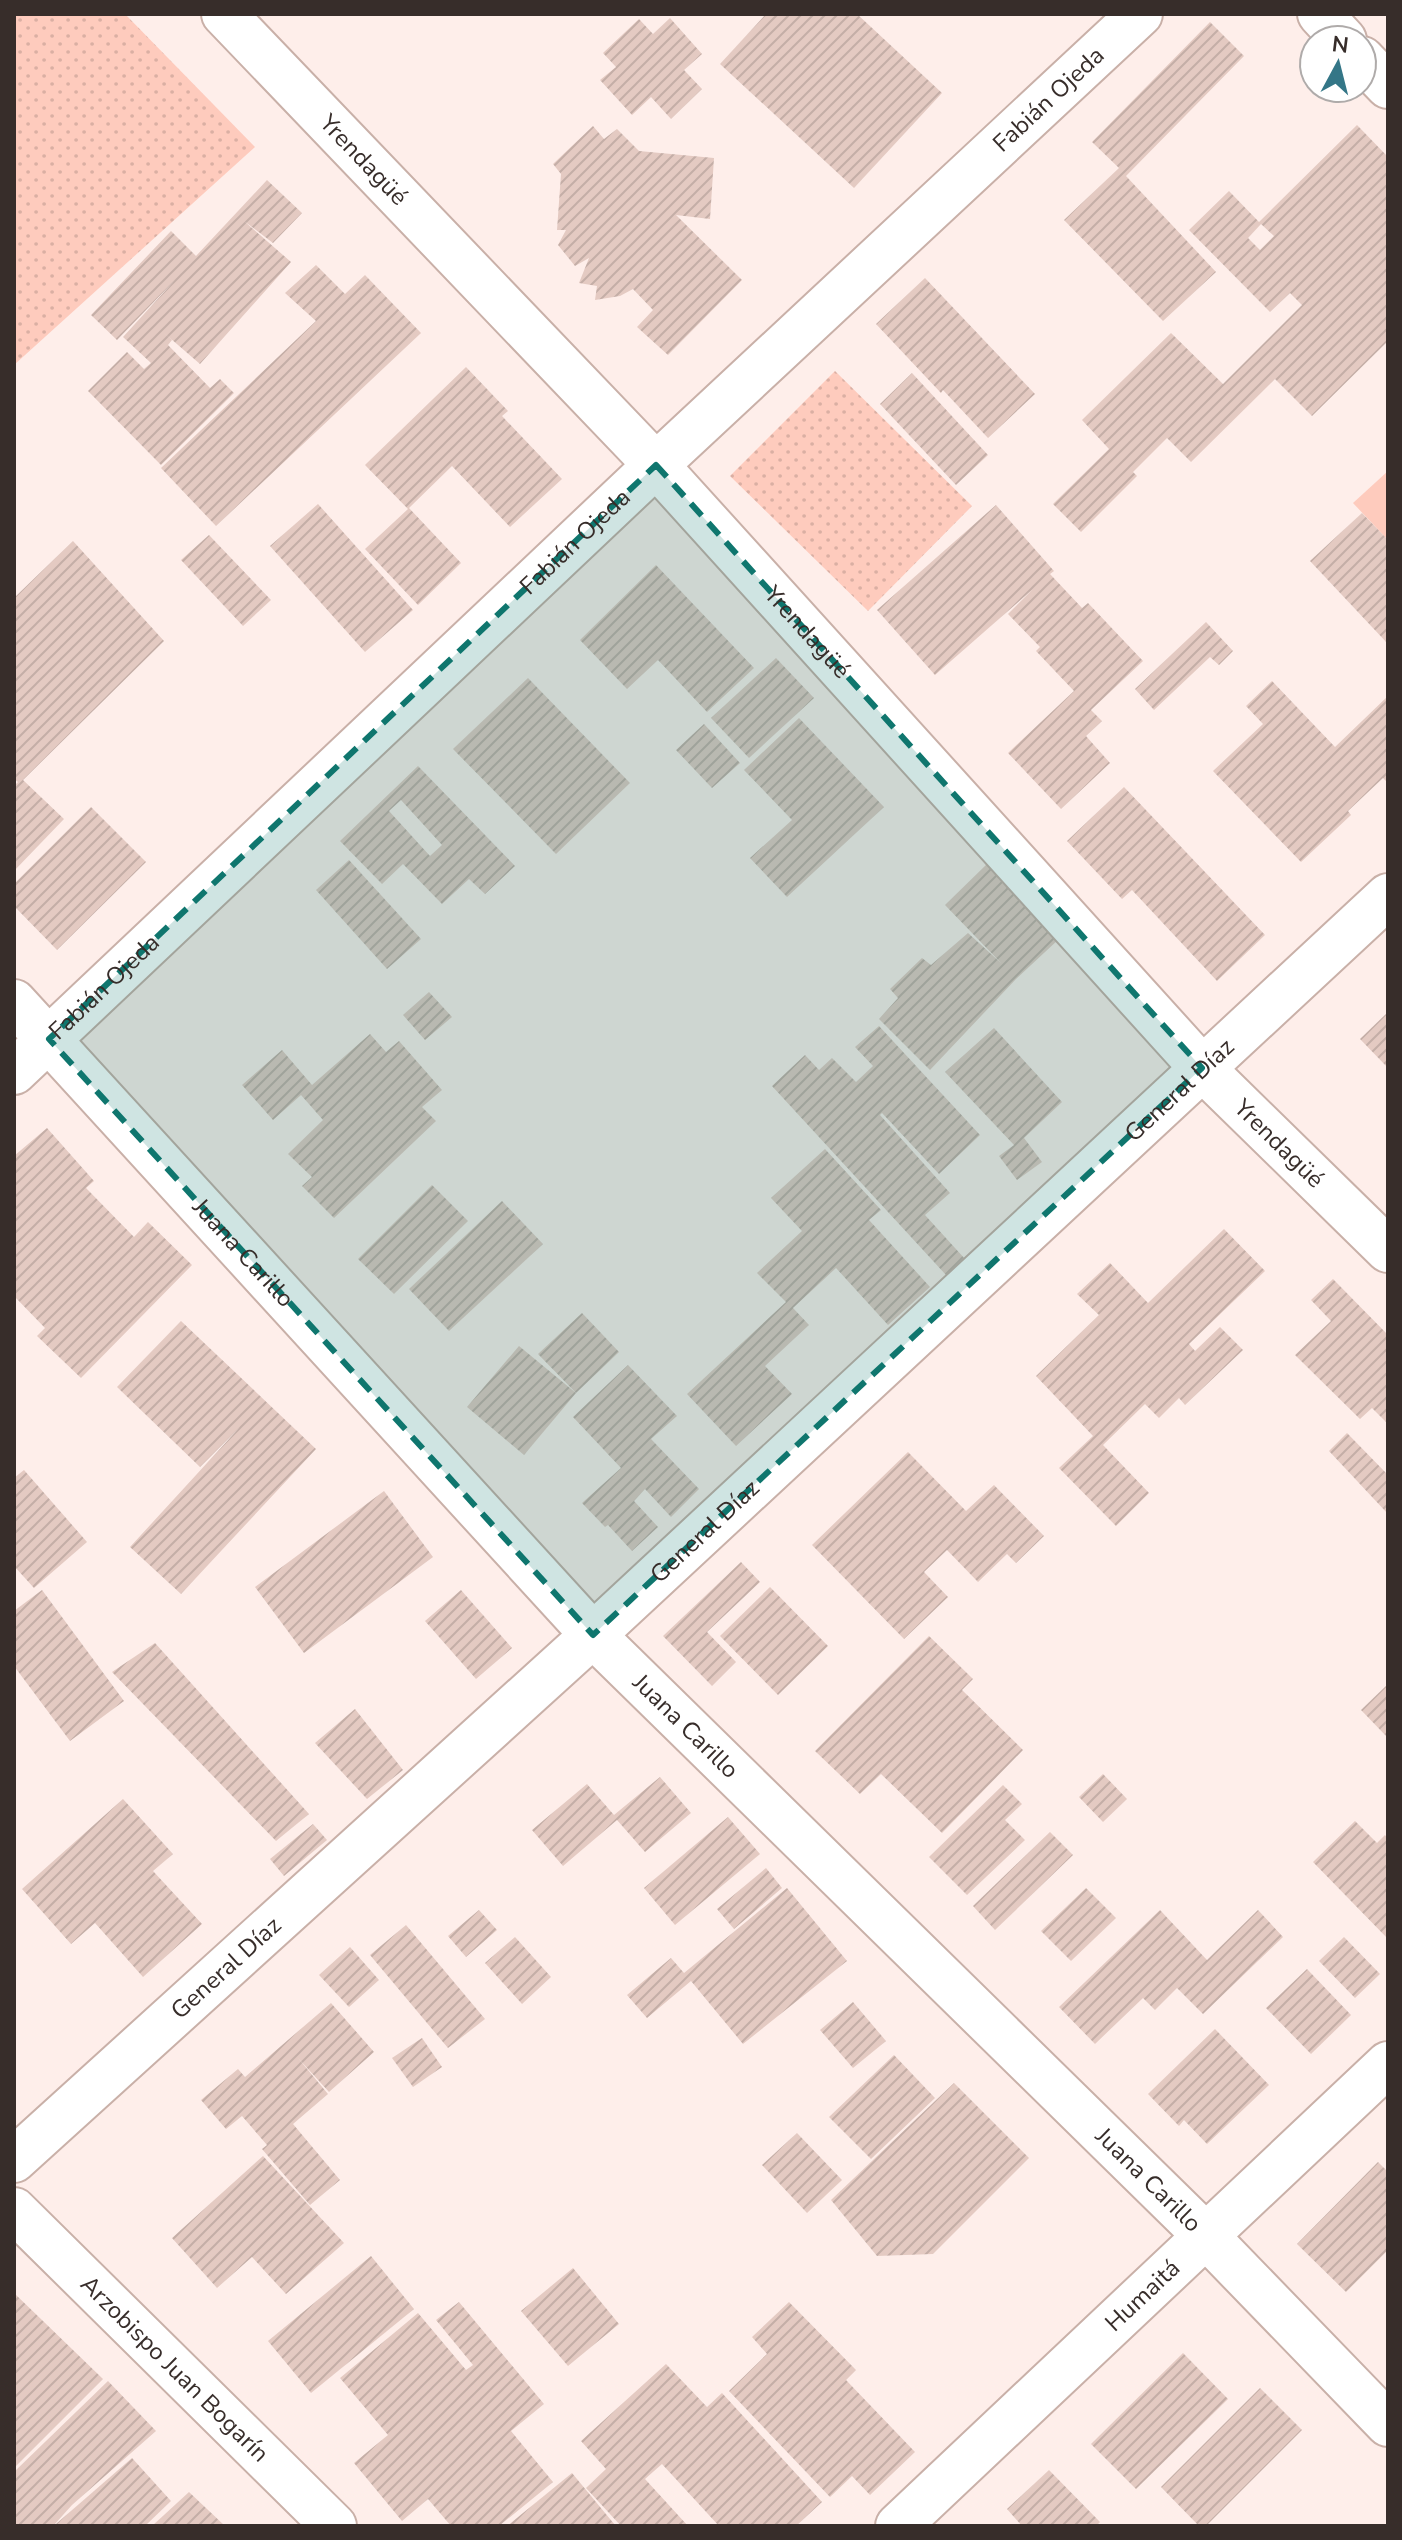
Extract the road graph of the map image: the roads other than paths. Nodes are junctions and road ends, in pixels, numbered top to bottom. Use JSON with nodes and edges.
{"nodes":[{"id":1,"x":224,"y":14,"type":"edge"},
{"id":2,"x":1140,"y":14,"type":"edge"},
{"id":3,"x":656,"y":465,"type":"junction"},
{"id":4,"x":1388,"y":896,"type":"edge"},
{"id":5,"x":14,"y":1002,"type":"edge"},
{"id":6,"x":49,"y":1039,"type":"junction"},
{"id":7,"x":1202,"y":1068,"type":"junction"},
{"id":8,"x":14,"y":1072,"type":"edge"},
{"id":9,"x":1388,"y":1250,"type":"edge"},
{"id":10,"x":593,"y":1635,"type":"junction"},
{"id":11,"x":1388,"y":2064,"type":"edge"},
{"id":12,"x":14,"y":2160,"type":"edge"},
{"id":13,"x":14,"y":2210,"type":"edge"},
{"id":14,"x":1206,"y":2236,"type":"junction"},
{"id":15,"x":1388,"y":2424,"type":"edge"},
{"id":16,"x":334,"y":2526,"type":"edge"},
{"id":17,"x":898,"y":2526,"type":"edge"}],
"edges":[{"from":1,"to":3,"type":"street","name":"Yrendagüé"},
{"from":2,"to":3,"type":"street","name":"Fabián Ojeda"},
{"from":3,"to":6,"type":"street","name":"Fabián Ojeda"},
{"from":3,"to":7,"type":"street","name":"Yrendagüé"},
{"from":4,"to":7,"type":"street","name":"General Díaz"},
{"from":5,"to":6,"type":"street","name":"Juana Carillo"},
{"from":6,"to":8,"type":"street","name":"Fabián Ojeda"},
{"from":6,"to":10,"type":"street","name":"Juana Carillo"},
{"from":7,"to":9,"type":"street","name":"Yrendagüé"},
{"from":7,"to":10,"type":"street","name":"General Díaz"},
{"from":10,"to":12,"type":"street","name":"General Díaz"},
{"from":10,"to":14,"type":"street","name":"Juana Carillo"},
{"from":11,"to":14,"type":"street","name":"Humaitá"},
{"from":13,"to":16,"type":"street","name":"Arzobispo Juan Bogarín"},
{"from":14,"to":15,"type":"street","name":"Juana Carillo"},
{"from":14,"to":17,"type":"street","name":"Humaitá"}]}
